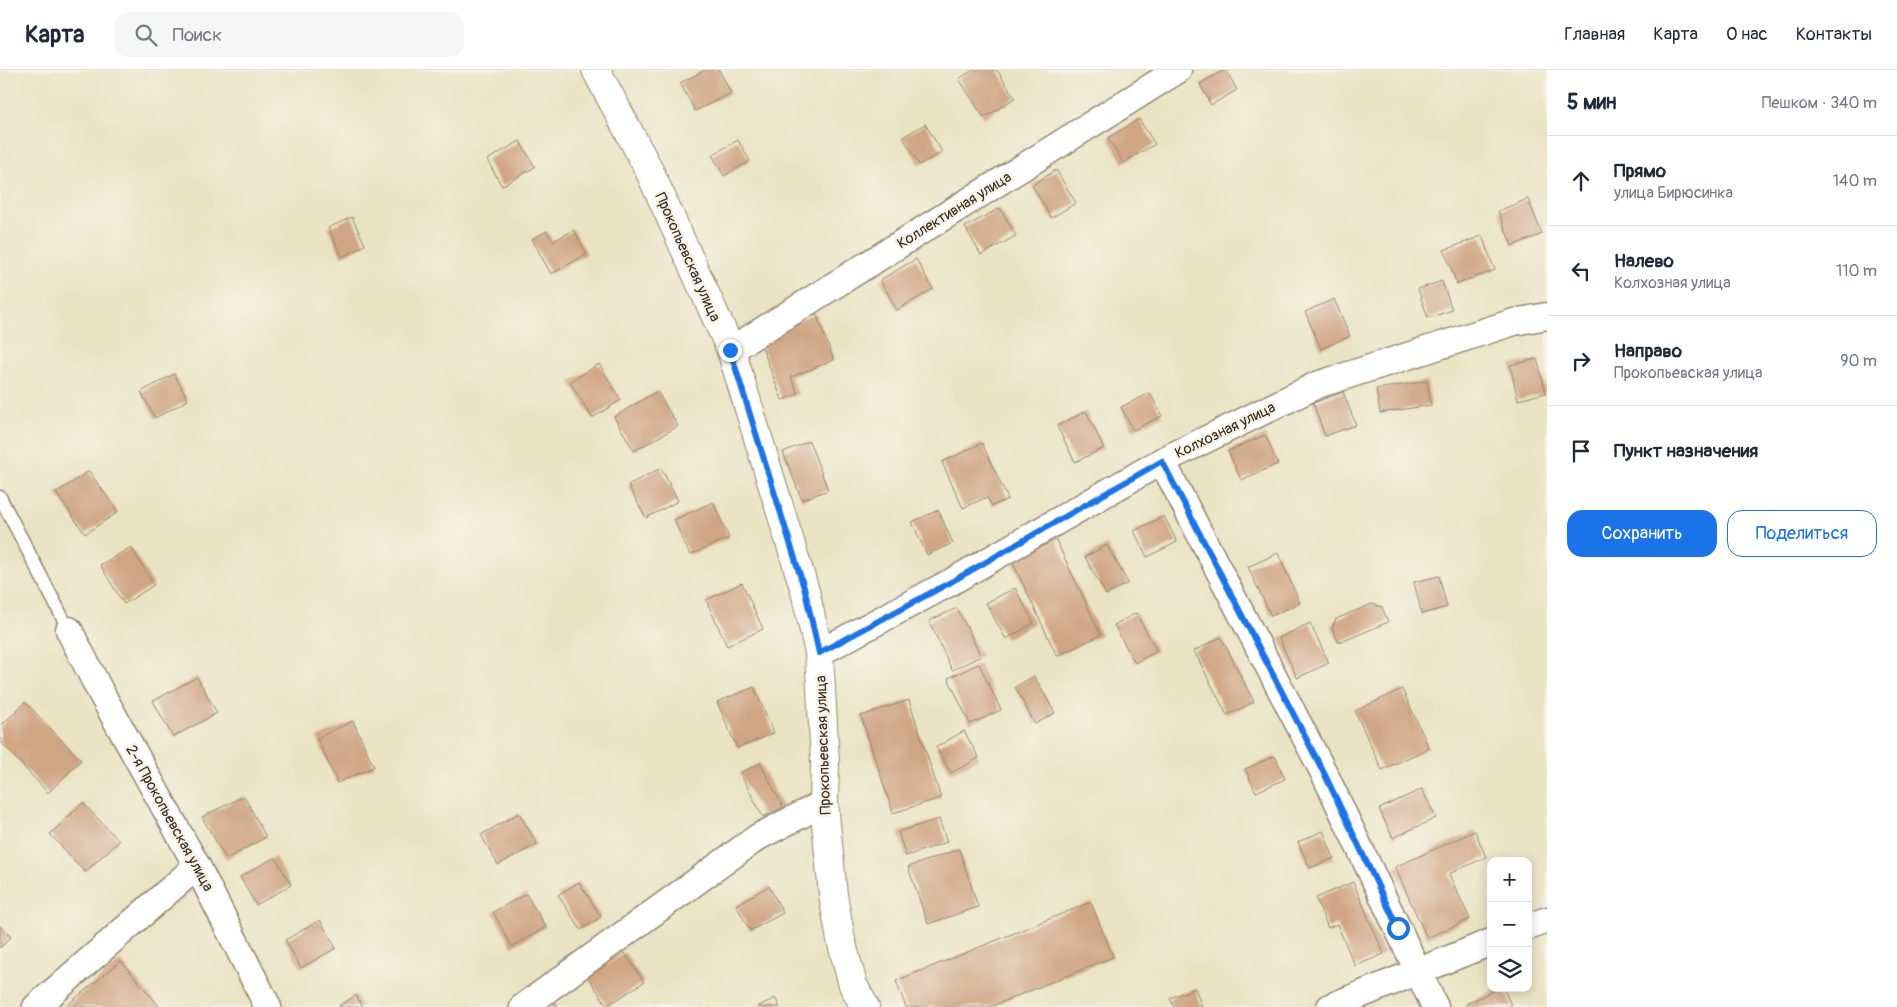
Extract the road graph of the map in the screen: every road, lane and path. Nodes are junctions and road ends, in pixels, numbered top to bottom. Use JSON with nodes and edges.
{"nodes":[{"id":1,"x":596,"y":70,"type":"edge"},
{"id":2,"x":1178,"y":70,"type":"edge"},
{"id":3,"x":1547,"y":316,"type":"edge"},
{"id":4,"x":730,"y":350,"type":"junction"},
{"id":5,"x":1162,"y":461,"type":"junction"},
{"id":6,"x":0,"y":497,"type":"edge"},
{"id":7,"x":69,"y":630,"type":"joint"},
{"id":8,"x":819,"y":653,"type":"junction"},
{"id":9,"x":824,"y":803,"type":"junction"},
{"id":10,"x":197,"y":866,"type":"junction"},
{"id":11,"x":1547,"y":920,"type":"edge"},
{"id":12,"x":1532,"y":926,"type":"edge"},
{"id":13,"x":1487,"y":944,"type":"edge"},
{"id":14,"x":1417,"y":972,"type":"junction"},
{"id":15,"x":36,"y":1007,"type":"edge"},
{"id":16,"x":268,"y":1007,"type":"edge"},
{"id":17,"x":523,"y":1007,"type":"edge"},
{"id":18,"x":865,"y":1007,"type":"edge"},
{"id":19,"x":1330,"y":1007,"type":"edge"},
{"id":20,"x":1435,"y":1007,"type":"edge"}],
"edges":[{"from":1,"to":4,"type":"main road","name":"Прокопьевская улица"},
{"from":2,"to":4,"type":"street","name":"Коллективная улица"},
{"from":3,"to":5,"type":"street","name":"Колхозная улица"},
{"from":4,"to":8,"type":"main road","name":"Прокопьевская улица"},
{"from":5,"to":8,"type":"street","name":"Колхозная улица"},
{"from":5,"to":14,"type":"street"},
{"from":6,"to":7,"type":"lane"},
{"from":7,"to":10,"type":"street","name":"2-я Прокопьевская улица"},
{"from":8,"to":9,"type":"main road","name":"Прокопьевская улица"},
{"from":9,"to":17,"type":"street"},
{"from":9,"to":18,"type":"main road","name":"Прокопьевская улица"},
{"from":10,"to":15,"type":"street"},
{"from":10,"to":16,"type":"street","name":"2-я Прокопьевская улица"},
{"from":11,"to":12,"type":"street"},
{"from":13,"to":14,"type":"street"},
{"from":14,"to":19,"type":"street"},
{"from":14,"to":20,"type":"street"}]}
